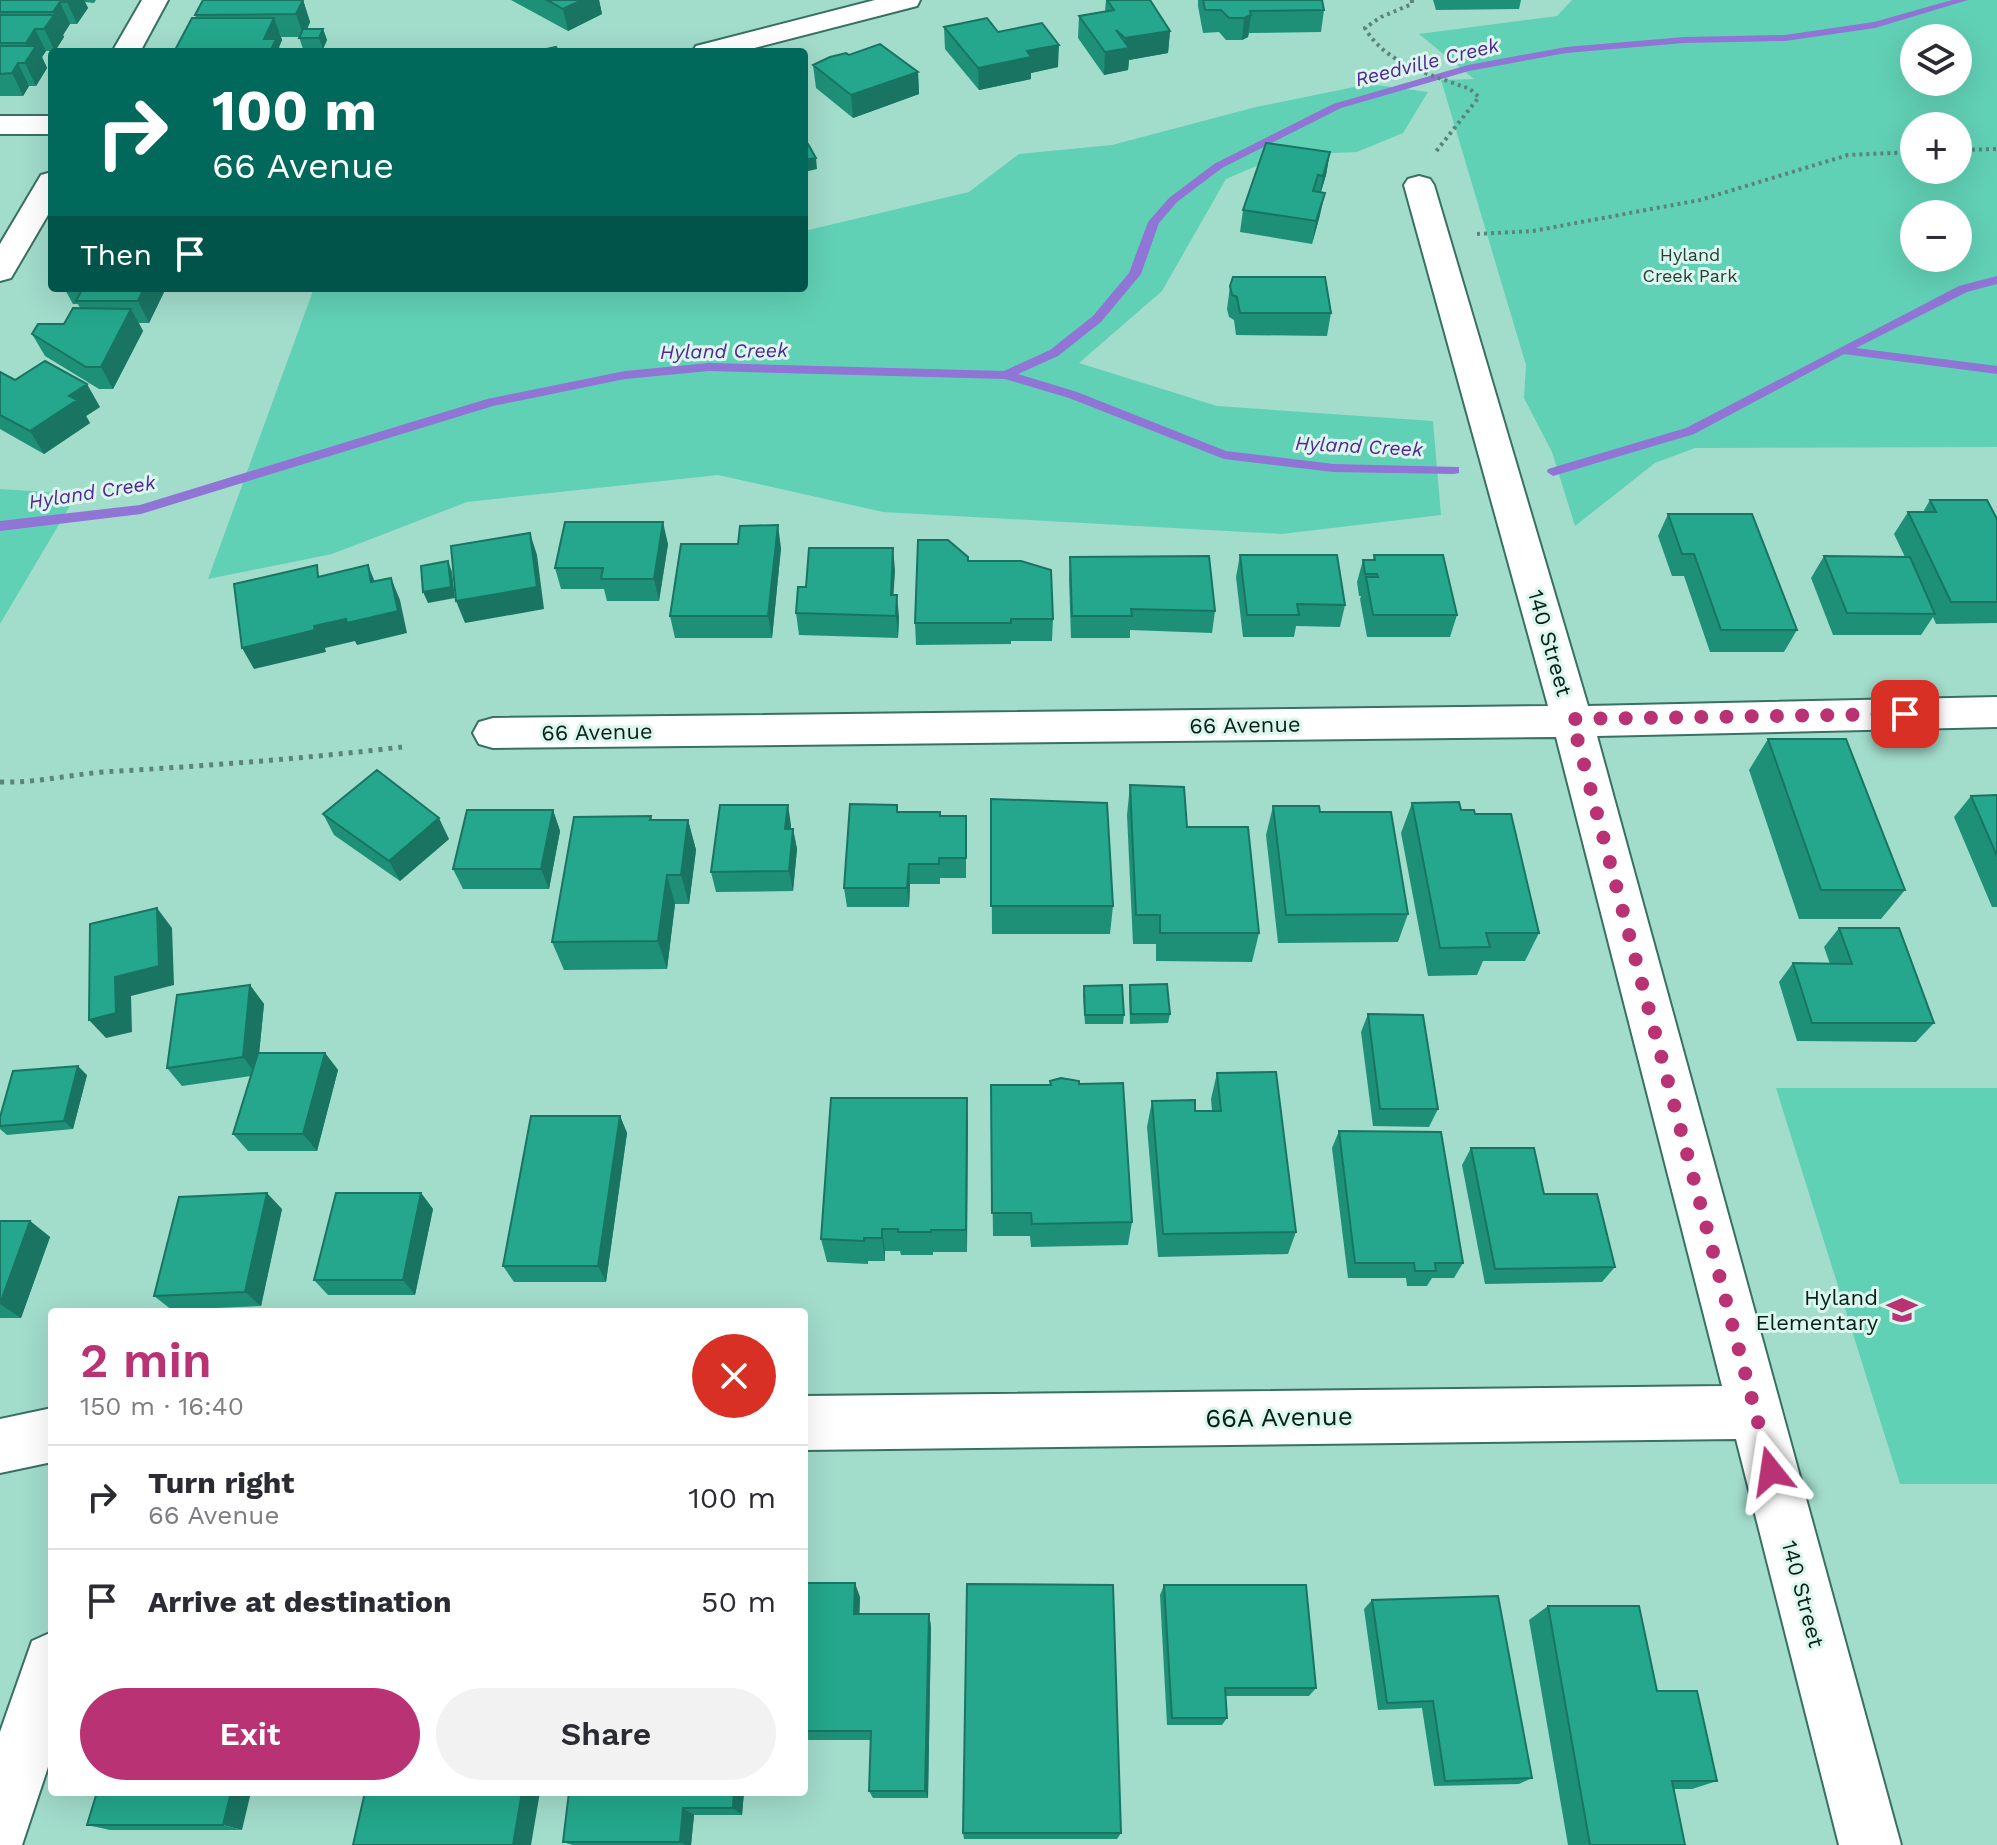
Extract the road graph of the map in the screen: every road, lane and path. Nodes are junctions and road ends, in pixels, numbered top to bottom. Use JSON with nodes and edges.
{"nodes":[{"id":1,"x":155,"y":0,"type":"edge"},
{"id":2,"x":907,"y":0,"type":"edge"},
{"id":3,"x":1412,"y":0,"type":"edge"},
{"id":4,"x":128,"y":48,"type":"edge"},
{"id":5,"x":721,"y":48,"type":"edge"},
{"id":6,"x":0,"y":125,"type":"edge"},
{"id":7,"x":48,"y":125,"type":"edge"},
{"id":8,"x":1997,"y":149,"type":"edge"},
{"id":9,"x":1972,"y":150,"type":"edge"},
{"id":10,"x":1900,"y":153,"type":"edge"},
{"id":11,"x":1419,"y":185,"type":"joint"},
{"id":12,"x":48,"y":188,"type":"edge"},
{"id":13,"x":1469,"y":234,"type":"dead end"},
{"id":14,"x":0,"y":271,"type":"edge"},
{"id":15,"x":1997,"y":712,"type":"edge"},
{"id":16,"x":1572,"y":719,"type":"junction"},
{"id":17,"x":493,"y":733,"type":"dead end"},
{"id":18,"x":402,"y":747,"type":"dead end"},
{"id":19,"x":0,"y":782,"type":"edge"},
{"id":20,"x":1755,"y":1412,"type":"junction"},
{"id":21,"x":808,"y":1423,"type":"edge"},
{"id":22,"x":48,"y":1436,"type":"edge"},
{"id":23,"x":0,"y":1446,"type":"edge"},
{"id":24,"x":48,"y":1674,"type":"edge"},
{"id":25,"x":0,"y":1825,"type":"edge"},
{"id":26,"x":1870,"y":1845,"type":"edge"}],
"edges":[{"from":1,"to":4,"type":"street"},
{"from":2,"to":5,"type":"street"},
{"from":3,"to":11,"type":"path"},
{"from":6,"to":7,"type":"street"},
{"from":8,"to":9,"type":"path"},
{"from":10,"to":13,"type":"path"},
{"from":11,"to":16,"type":"street","name":"140 Street"},
{"from":12,"to":14,"type":"street"},
{"from":15,"to":16,"type":"street","name":"66 Avenue"},
{"from":16,"to":17,"type":"street","name":"66 Avenue"},
{"from":16,"to":20,"type":"street","name":"140 Street"},
{"from":18,"to":19,"type":"path"},
{"from":20,"to":21,"type":"street","name":"66A Avenue"},
{"from":20,"to":26,"type":"street","name":"140 Street"},
{"from":22,"to":23,"type":"street"},
{"from":24,"to":25,"type":"street"}]}
